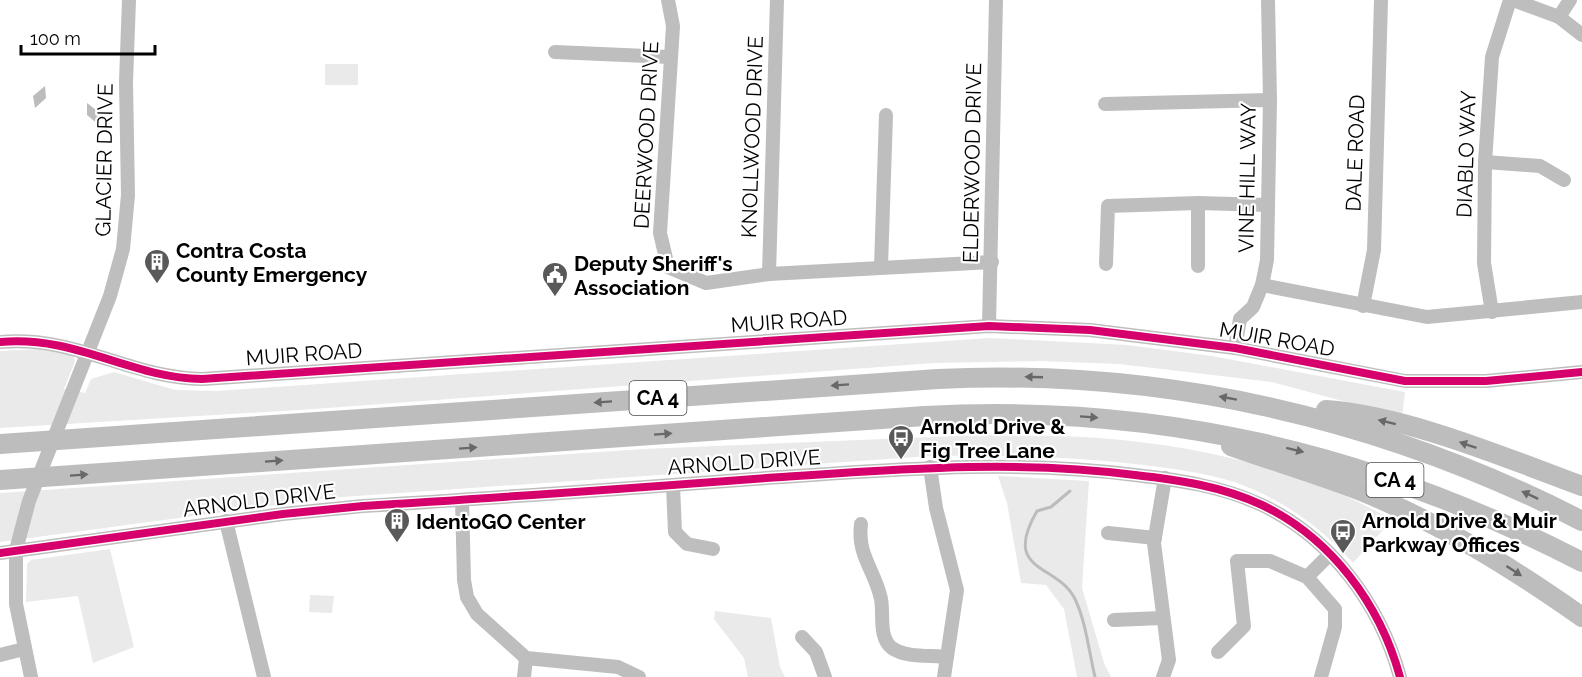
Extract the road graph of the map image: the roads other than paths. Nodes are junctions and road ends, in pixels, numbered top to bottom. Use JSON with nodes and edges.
{"nodes":[{"id":1,"x":129,"y":0,"type":"edge"},
{"id":2,"x":669,"y":0,"type":"edge"},
{"id":3,"x":777,"y":0,"type":"edge"},
{"id":4,"x":996,"y":0,"type":"edge"},
{"id":5,"x":1268,"y":0,"type":"edge"},
{"id":6,"x":1381,"y":0,"type":"edge"},
{"id":7,"x":1512,"y":0,"type":"edge"},
{"id":8,"x":1570,"y":0,"type":"edge"},
{"id":9,"x":1559,"y":18,"type":"junction"},
{"id":10,"x":1582,"y":35,"type":"edge"},
{"id":11,"x":555,"y":52,"type":"dead end"},
{"id":12,"x":670,"y":57,"type":"junction"},
{"id":13,"x":1270,"y":100,"type":"junction"},
{"id":14,"x":1105,"y":104,"type":"dead end"},
{"id":15,"x":886,"y":115,"type":"dead end"},
{"id":16,"x":1485,"y":162,"type":"junction"},
{"id":17,"x":1564,"y":180,"type":"dead end"},
{"id":18,"x":1198,"y":203,"type":"junction"},
{"id":19,"x":1268,"y":205,"type":"junction"},
{"id":20,"x":992,"y":262,"type":"junction"},
{"id":21,"x":1106,"y":264,"type":"dead end"},
{"id":22,"x":1198,"y":266,"type":"dead end"},
{"id":23,"x":881,"y":267,"type":"junction"},
{"id":24,"x":769,"y":274,"type":"junction"},
{"id":25,"x":1262,"y":285,"type":"junction"},
{"id":26,"x":1582,"y":302,"type":"edge"},
{"id":27,"x":1363,"y":306,"type":"junction"},
{"id":28,"x":1492,"y":312,"type":"junction"},
{"id":29,"x":989,"y":326,"type":"junction"},
{"id":30,"x":0,"y":342,"type":"edge"},
{"id":31,"x":1235,"y":348,"type":"junction"},
{"id":32,"x":88,"y":351,"type":"junction"},
{"id":33,"x":1582,"y":372,"type":"edge"},
{"id":34,"x":1285,"y":410,"type":"junction"},
{"id":35,"x":1197,"y":429,"type":"junction"},
{"id":36,"x":0,"y":444,"type":"edge"},
{"id":37,"x":930,"y":467,"type":"junction"},
{"id":38,"x":1165,"y":478,"type":"junction"},
{"id":39,"x":0,"y":480,"type":"edge"},
{"id":40,"x":673,"y":485,"type":"junction"},
{"id":41,"x":1582,"y":486,"type":"edge"},
{"id":42,"x":462,"y":500,"type":"junction"},
{"id":43,"x":226,"y":521,"type":"junction"},
{"id":44,"x":1582,"y":521,"type":"edge"},
{"id":45,"x":861,"y":524,"type":"dead end"},
{"id":46,"x":1108,"y":533,"type":"dead end"},
{"id":47,"x":1155,"y":538,"type":"junction"},
{"id":48,"x":713,"y":549,"type":"dead end"},
{"id":49,"x":16,"y":550,"type":"junction"},
{"id":50,"x":0,"y":553,"type":"edge"},
{"id":51,"x":1330,"y":554,"type":"junction"},
{"id":52,"x":1582,"y":562,"type":"edge"},
{"id":53,"x":1307,"y":577,"type":"junction"},
{"id":54,"x":1582,"y":616,"type":"edge"},
{"id":55,"x":1161,"y":618,"type":"junction"},
{"id":56,"x":1114,"y":620,"type":"dead end"},
{"id":57,"x":802,"y":637,"type":"dead end"},
{"id":58,"x":24,"y":649,"type":"junction"},
{"id":59,"x":1218,"y":652,"type":"dead end"},
{"id":60,"x":0,"y":655,"type":"edge"},
{"id":61,"x":947,"y":657,"type":"junction"},
{"id":62,"x":526,"y":658,"type":"junction"},
{"id":63,"x":31,"y":677,"type":"edge"},
{"id":64,"x":264,"y":677,"type":"edge"},
{"id":65,"x":524,"y":677,"type":"edge"},
{"id":66,"x":639,"y":677,"type":"edge"},
{"id":67,"x":825,"y":677,"type":"edge"},
{"id":68,"x":944,"y":677,"type":"edge"},
{"id":69,"x":1163,"y":677,"type":"edge"},
{"id":70,"x":1322,"y":677,"type":"edge"},
{"id":71,"x":1400,"y":677,"type":"edge"}],
"edges":[{"from":1,"to":32,"type":"street","name":"GLACIER DRIVE"},
{"from":2,"to":12,"type":"street","name":"DEERWOOD DRIVE"},
{"from":3,"to":24,"type":"street","name":"KNOLLWOOD DRIVE"},
{"from":4,"to":20,"type":"street","name":"ELDERWOOD DRIVE"},
{"from":5,"to":13,"type":"street","name":"VINE HILL WAY"},
{"from":6,"to":27,"type":"street","name":"DALE ROAD"},
{"from":7,"to":9,"type":"street"},
{"from":7,"to":16,"type":"street","name":"DIABLO WAY"},
{"from":8,"to":9,"type":"street"},
{"from":9,"to":10,"type":"street"},
{"from":11,"to":12,"type":"street"},
{"from":12,"to":24,"type":"street","name":"DEERWOOD DRIVE"},
{"from":13,"to":14,"type":"street"},
{"from":13,"to":19,"type":"street","name":"VINE HILL WAY"},
{"from":15,"to":23,"type":"street"},
{"from":16,"to":17,"type":"street"},
{"from":16,"to":28,"type":"street","name":"DIABLO WAY"},
{"from":18,"to":19,"type":"street"},
{"from":18,"to":21,"type":"street"},
{"from":18,"to":22,"type":"street"},
{"from":19,"to":25,"type":"street","name":"VINE HILL WAY"},
{"from":20,"to":23,"type":"street","name":"DEERWOOD DRIVE"},
{"from":20,"to":29,"type":"street","name":"ELDERWOOD DRIVE"},
{"from":23,"to":24,"type":"street","name":"DEERWOOD DRIVE"},
{"from":25,"to":27,"type":"street"},
{"from":25,"to":31,"type":"street","name":"VINE HILL WAY"},
{"from":26,"to":28,"type":"street"},
{"from":27,"to":28,"type":"street"},
{"from":29,"to":31,"type":"street","name":"MUIR ROAD"},
{"from":29,"to":32,"type":"street","name":"MUIR ROAD"},
{"from":30,"to":32,"type":"street","name":"MUIR ROAD"},
{"from":31,"to":33,"type":"street","name":"MUIR ROAD"},
{"from":32,"to":49,"type":"street","name":"GLACIER DRIVE"},
{"from":34,"to":36,"type":"highway","number":"CA 4","one_way":true},
{"from":41,"to":34,"type":"highway","one_way":true},
{"from":44,"to":34,"type":"highway","number":"CA 4","one_way":true},
{"from":39,"to":35,"type":"highway","number":"CA 4","one_way":true},
{"from":35,"to":52,"type":"highway","number":"CA 4","one_way":true},
{"from":35,"to":54,"type":"highway","one_way":true},
{"from":37,"to":38,"type":"street","name":"ARNOLD DRIVE"},
{"from":37,"to":40,"type":"street","name":"ARNOLD DRIVE"},
{"from":37,"to":61,"type":"street"},
{"from":38,"to":47,"type":"street"},
{"from":38,"to":51,"type":"street","name":"ARNOLD DRIVE"},
{"from":40,"to":42,"type":"street","name":"ARNOLD DRIVE"},
{"from":40,"to":48,"type":"street"},
{"from":42,"to":43,"type":"street","name":"ARNOLD DRIVE"},
{"from":42,"to":62,"type":"street"},
{"from":43,"to":49,"type":"street","name":"ARNOLD DRIVE"},
{"from":43,"to":64,"type":"street"},
{"from":45,"to":61,"type":"street"},
{"from":46,"to":47,"type":"street"},
{"from":47,"to":55,"type":"street"},
{"from":49,"to":50,"type":"street","name":"ARNOLD DRIVE"},
{"from":49,"to":58,"type":"street","name":"GLACIER DRIVE"},
{"from":51,"to":53,"type":"street"},
{"from":51,"to":71,"type":"street","name":"ARNOLD DRIVE"},
{"from":53,"to":59,"type":"street"},
{"from":53,"to":70,"type":"street"},
{"from":55,"to":56,"type":"street"},
{"from":55,"to":69,"type":"street"},
{"from":57,"to":67,"type":"street"},
{"from":58,"to":60,"type":"street"},
{"from":58,"to":63,"type":"street","name":"GLACIER DRIVE"},
{"from":61,"to":68,"type":"street"},
{"from":62,"to":65,"type":"street"},
{"from":62,"to":66,"type":"street"}]}
